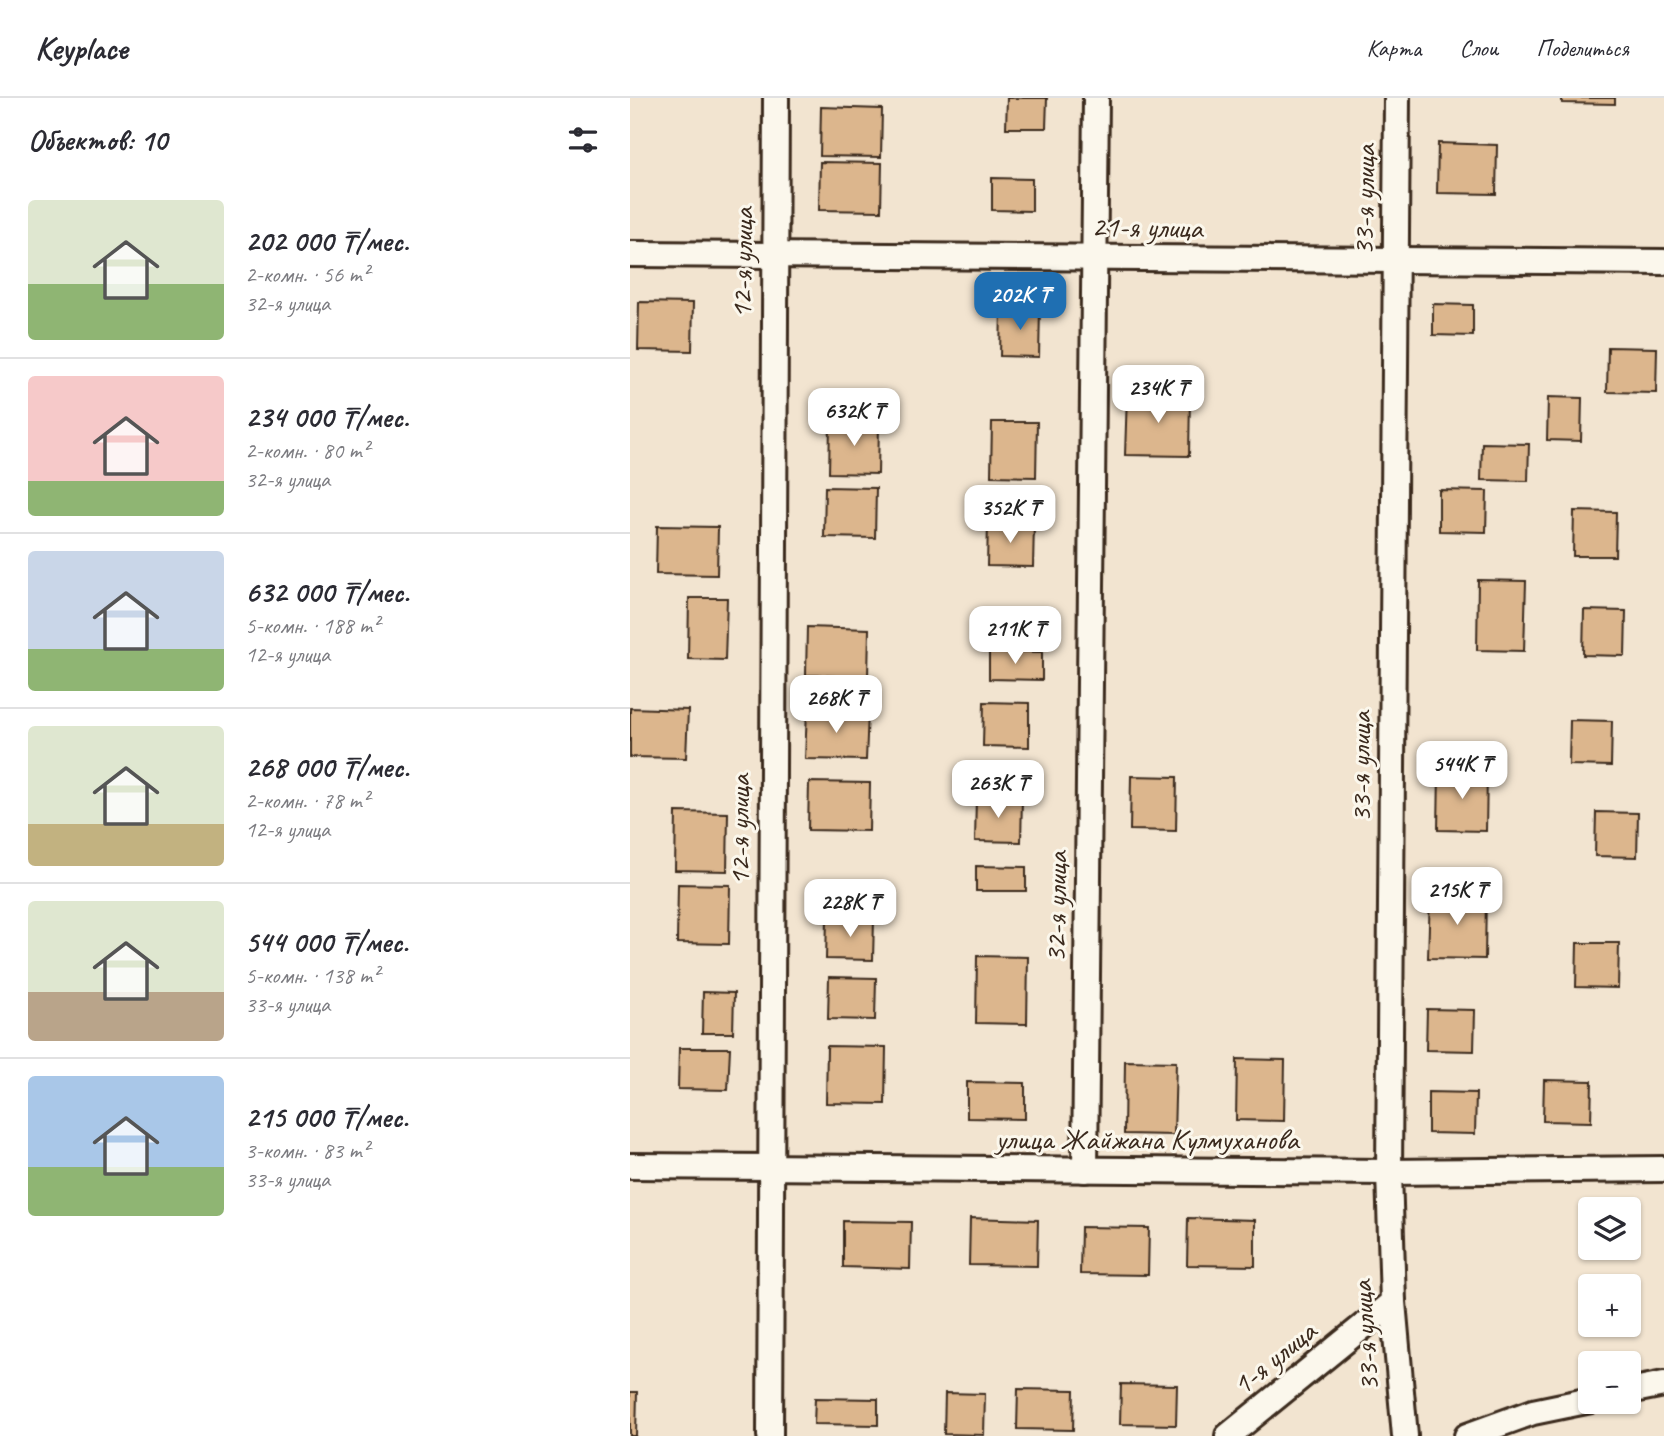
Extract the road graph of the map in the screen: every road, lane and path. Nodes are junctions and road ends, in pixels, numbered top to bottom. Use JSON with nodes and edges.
{"nodes":[{"id":1,"x":776,"y":98,"type":"edge"},
{"id":2,"x":1096,"y":98,"type":"edge"},
{"id":3,"x":1397,"y":98,"type":"edge"},
{"id":4,"x":630,"y":254,"type":"edge"},
{"id":5,"x":773,"y":255,"type":"junction"},
{"id":6,"x":1094,"y":258,"type":"junction"},
{"id":7,"x":1395,"y":261,"type":"junction"},
{"id":8,"x":1664,"y":262,"type":"edge"},
{"id":9,"x":630,"y":1166,"type":"edge"},
{"id":10,"x":769,"y":1167,"type":"junction"},
{"id":11,"x":1664,"y":1169,"type":"edge"},
{"id":12,"x":1085,"y":1170,"type":"junction"},
{"id":13,"x":1389,"y":1172,"type":"junction"},
{"id":14,"x":1393,"y":1302,"type":"junction"},
{"id":15,"x":1664,"y":1384,"type":"edge"},
{"id":16,"x":1641,"y":1389,"type":"edge"},
{"id":17,"x":1578,"y":1403,"type":"edge"},
{"id":18,"x":770,"y":1436,"type":"edge"},
{"id":19,"x":1228,"y":1436,"type":"edge"},
{"id":20,"x":1405,"y":1436,"type":"edge"},
{"id":21,"x":1467,"y":1436,"type":"edge"}],
"edges":[{"from":1,"to":5,"type":"street","name":"12-я улица"},
{"from":2,"to":6,"type":"street","name":"32-я улица"},
{"from":3,"to":7,"type":"street","name":"33-я улица"},
{"from":4,"to":5,"type":"street","name":"21-я улица"},
{"from":5,"to":6,"type":"street","name":"21-я улица"},
{"from":5,"to":10,"type":"street","name":"12-я улица"},
{"from":6,"to":7,"type":"street","name":"21-я улица"},
{"from":6,"to":12,"type":"street","name":"32-я улица"},
{"from":7,"to":8,"type":"street","name":"21-я улица"},
{"from":7,"to":13,"type":"street","name":"33-я улица"},
{"from":9,"to":10,"type":"street","name":"улица Жайжана Кулмуханова"},
{"from":10,"to":12,"type":"street","name":"улица Жайжана Кулмуханова"},
{"from":10,"to":18,"type":"street","name":"12-я улица"},
{"from":11,"to":13,"type":"street","name":"улица Жайжана Кулмуханова"},
{"from":12,"to":13,"type":"street","name":"улица Жайжана Кулмуханова"},
{"from":13,"to":14,"type":"street","name":"33-я улица"},
{"from":14,"to":19,"type":"street","name":"1-я улица"},
{"from":14,"to":20,"type":"street","name":"33-я улица"},
{"from":15,"to":16,"type":"street"},
{"from":17,"to":21,"type":"street"}]}
